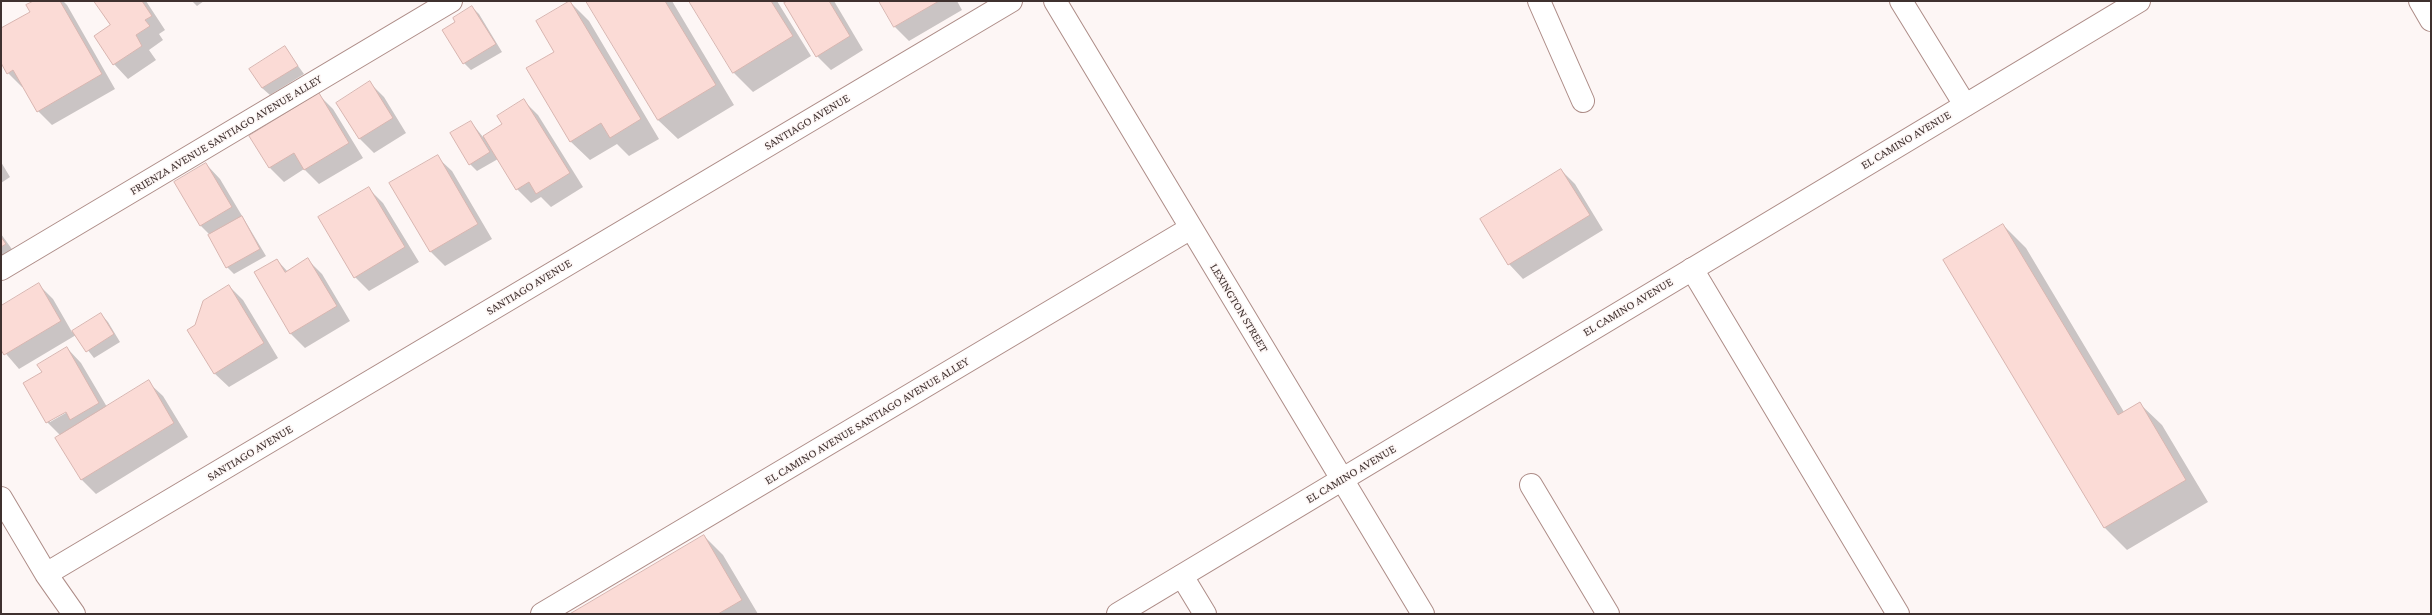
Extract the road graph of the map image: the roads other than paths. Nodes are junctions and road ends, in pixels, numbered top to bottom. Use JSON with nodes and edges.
{"nodes":[{"id":1,"x":451,"y":1,"type":"edge"},
{"id":2,"x":1011,"y":1,"type":"edge"},
{"id":3,"x":1055,"y":1,"type":"edge"},
{"id":4,"x":1540,"y":1,"type":"edge"},
{"id":5,"x":1901,"y":1,"type":"edge"},
{"id":6,"x":2139,"y":1,"type":"edge"},
{"id":7,"x":2420,"y":1,"type":"edge"},
{"id":8,"x":2431,"y":20,"type":"edge"},
{"id":9,"x":1583,"y":101,"type":"dead end"},
{"id":10,"x":1965,"y":105,"type":"junction"},
{"id":11,"x":1191,"y":228,"type":"junction"},
{"id":12,"x":1,"y":269,"type":"edge"},
{"id":13,"x":1692,"y":269,"type":"junction"},
{"id":14,"x":1342,"y":479,"type":"junction"},
{"id":15,"x":1531,"y":485,"type":"dead end"},
{"id":16,"x":1,"y":498,"type":"edge"},
{"id":17,"x":46,"y":574,"type":"junction"},
{"id":18,"x":1182,"y":576,"type":"junction"},
{"id":19,"x":74,"y":614,"type":"edge"},
{"id":20,"x":542,"y":614,"type":"edge"},
{"id":21,"x":1118,"y":614,"type":"edge"},
{"id":22,"x":1205,"y":614,"type":"edge"},
{"id":23,"x":1423,"y":614,"type":"edge"},
{"id":24,"x":1608,"y":614,"type":"edge"},
{"id":25,"x":1898,"y":614,"type":"edge"}],
"edges":[{"from":1,"to":12,"type":"street","name":"FRIENZA AVENUE SANTIAGO AVENUE ALLEY"},
{"from":2,"to":17,"type":"street","name":"SANTIAGO AVENUE"},
{"from":3,"to":11,"type":"street","name":"LEXINGTON STREET"},
{"from":4,"to":9,"type":"street"},
{"from":5,"to":10,"type":"street"},
{"from":6,"to":10,"type":"street","name":"EL CAMINO AVENUE"},
{"from":7,"to":8,"type":"street"},
{"from":10,"to":13,"type":"street","name":"EL CAMINO AVENUE"},
{"from":11,"to":14,"type":"street","name":"LEXINGTON STREET"},
{"from":11,"to":20,"type":"street","name":"EL CAMINO AVENUE SANTIAGO AVENUE ALLEY"},
{"from":13,"to":14,"type":"street","name":"EL CAMINO AVENUE"},
{"from":13,"to":25,"type":"street"},
{"from":14,"to":18,"type":"street","name":"EL CAMINO AVENUE"},
{"from":14,"to":23,"type":"street","name":"LEXINGTON STREET"},
{"from":15,"to":24,"type":"street"},
{"from":16,"to":17,"type":"street"},
{"from":17,"to":19,"type":"street"},
{"from":18,"to":21,"type":"street","name":"EL CAMINO AVENUE"},
{"from":18,"to":22,"type":"street"}]}
